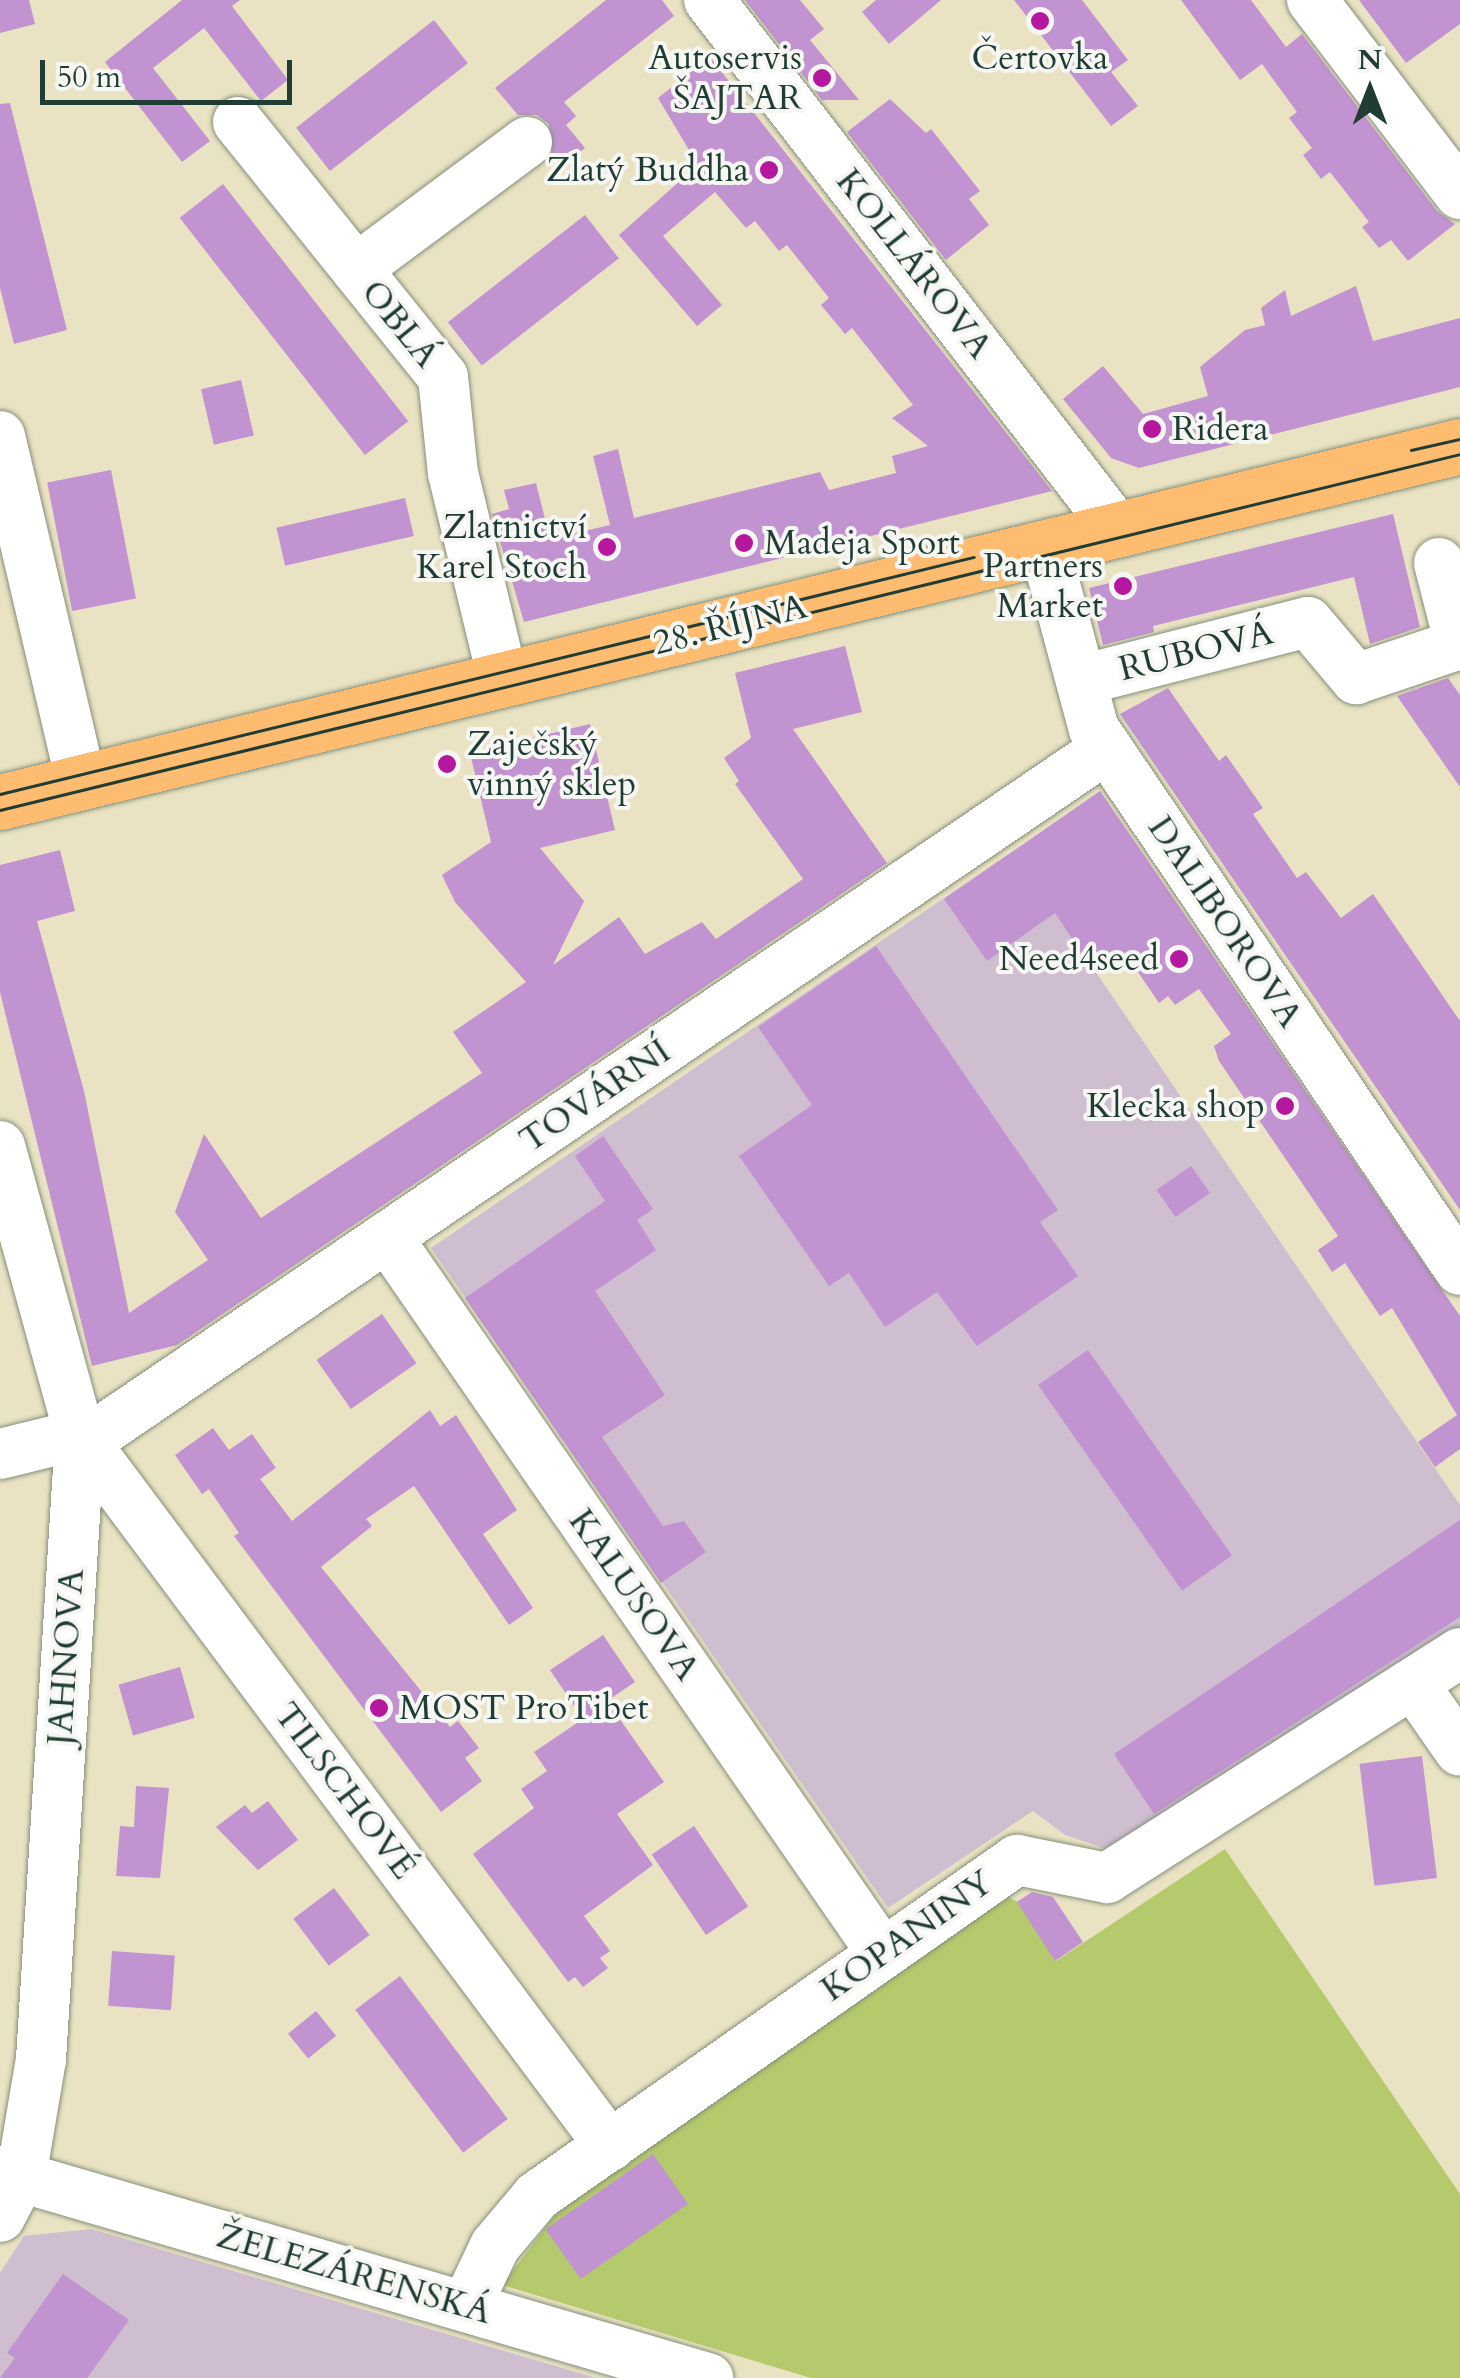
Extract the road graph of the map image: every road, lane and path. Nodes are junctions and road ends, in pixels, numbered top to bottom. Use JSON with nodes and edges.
{"nodes":[{"id":1,"x":708,"y":0,"type":"edge"},
{"id":2,"x":1312,"y":0,"type":"edge"},
{"id":3,"x":238,"y":122,"type":"dead end"},
{"id":4,"x":527,"y":142,"type":"dead end"},
{"id":5,"x":1460,"y":194,"type":"edge"},
{"id":6,"x":356,"y":269,"type":"junction"},
{"id":7,"x":0,"y":436,"type":"edge"},
{"id":8,"x":1460,"y":446,"type":"edge"},
{"id":9,"x":1118,"y":530,"type":"junction"},
{"id":10,"x":1045,"y":548,"type":"junction"},
{"id":11,"x":1448,"y":582,"type":"edge"},
{"id":12,"x":1460,"y":645,"type":"edge"},
{"id":13,"x":503,"y":680,"type":"junction"},
{"id":14,"x":1082,"y":680,"type":"junction"},
{"id":15,"x":1108,"y":748,"type":"junction"},
{"id":16,"x":81,"y":782,"type":"junction"},
{"id":17,"x":0,"y":802,"type":"edge"},
{"id":18,"x":0,"y":1146,"type":"edge"},
{"id":19,"x":387,"y":1238,"type":"junction"},
{"id":20,"x":1460,"y":1270,"type":"edge"},
{"id":21,"x":80,"y":1436,"type":"junction"},
{"id":22,"x":0,"y":1454,"type":"edge"},
{"id":23,"x":1460,"y":1653,"type":"edge"},
{"id":24,"x":1414,"y":1685,"type":"junction"},
{"id":25,"x":1460,"y":1751,"type":"edge"},
{"id":26,"x":882,"y":1952,"type":"junction"},
{"id":27,"x":610,"y":2146,"type":"junction"},
{"id":28,"x":7,"y":2188,"type":"edge"},
{"id":29,"x":466,"y":2307,"type":"junction"},
{"id":30,"x":708,"y":2378,"type":"edge"}],
"edges":[{"from":1,"to":9,"type":"street","name":"KOLLÁROVA"},
{"from":2,"to":5,"type":"street"},
{"from":3,"to":6,"type":"street","name":"OBLÁ"},
{"from":4,"to":6,"type":"street"},
{"from":6,"to":13,"type":"street","name":"OBLÁ"},
{"from":7,"to":16,"type":"street"},
{"from":8,"to":9,"type":"main road","name":"28. ŘÍJNA"},
{"from":9,"to":10,"type":"main road","name":"28. ŘÍJNA"},
{"from":10,"to":13,"type":"main road","name":"28. ŘÍJNA"},
{"from":10,"to":14,"type":"street","name":"DALIBOROVA"},
{"from":11,"to":12,"type":"street"},
{"from":12,"to":14,"type":"street","name":"RUBOVÁ"},
{"from":13,"to":16,"type":"main road","name":"28. ŘÍJNA"},
{"from":14,"to":15,"type":"street","name":"DALIBOROVA"},
{"from":15,"to":19,"type":"street","name":"TOVÁRNÍ"},
{"from":15,"to":20,"type":"street","name":"DALIBOROVA"},
{"from":16,"to":17,"type":"main road","name":"28. ŘÍJNA"},
{"from":18,"to":21,"type":"street","name":"JAHNOVA"},
{"from":19,"to":21,"type":"street","name":"TOVÁRNÍ"},
{"from":19,"to":26,"type":"street","name":"KALUSOVA"},
{"from":21,"to":22,"type":"street","name":"TOVÁRNÍ"},
{"from":21,"to":27,"type":"street","name":"TILSCHOVÉ"},
{"from":21,"to":28,"type":"street","name":"JAHNOVA"},
{"from":23,"to":24,"type":"street","name":"KOPANINY"},
{"from":24,"to":25,"type":"street"},
{"from":24,"to":26,"type":"street","name":"KOPANINY"},
{"from":26,"to":27,"type":"street","name":"KOPANINY"},
{"from":27,"to":29,"type":"street","name":"KOPANINY"},
{"from":28,"to":29,"type":"street","name":"ŽELEZÁRENSKÁ"},
{"from":29,"to":30,"type":"street","name":"ŽELEZÁRENSKÁ"}]}
